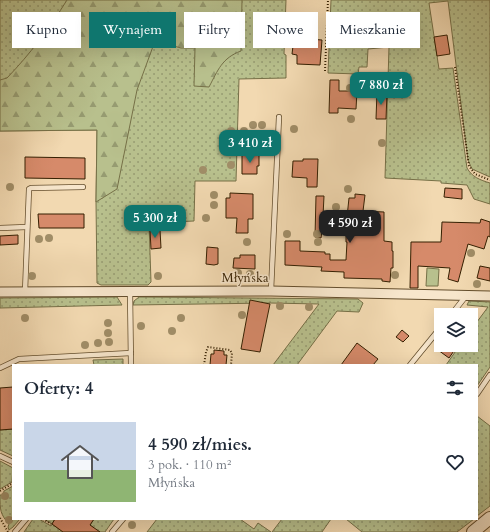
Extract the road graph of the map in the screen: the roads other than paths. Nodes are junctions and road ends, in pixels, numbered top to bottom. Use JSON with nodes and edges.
{"nodes":[{"id":1,"x":279,"y":117,"type":"dead end"},
{"id":2,"x":83,"y":187,"type":"dead end"},
{"id":3,"x":27,"y":227,"type":"junction"},
{"id":4,"x":0,"y":228,"type":"edge"},
{"id":5,"x":130,"y":291,"type":"junction"},
{"id":6,"x":0,"y":292,"type":"edge"},
{"id":7,"x":25,"y":292,"type":"junction"},
{"id":8,"x":271,"y":292,"type":"junction"},
{"id":9,"x":467,"y":295,"type":"junction"},
{"id":10,"x":490,"y":296,"type":"edge"},
{"id":11,"x":457,"y":308,"type":"edge"},
{"id":12,"x":434,"y":336,"type":"edge"},
{"id":13,"x":131,"y":353,"type":"junction"},
{"id":14,"x":131,"y":364,"type":"edge"},
{"id":15,"x":411,"y":364,"type":"edge"},
{"id":16,"x":0,"y":368,"type":"edge"},
{"id":17,"x":490,"y":376,"type":"edge"},
{"id":18,"x":478,"y":393,"type":"edge"},
{"id":19,"x":0,"y":456,"type":"edge"},
{"id":20,"x":12,"y":462,"type":"edge"},
{"id":21,"x":490,"y":518,"type":"edge"},
{"id":22,"x":25,"y":520,"type":"edge"},
{"id":23,"x":121,"y":520,"type":"edge"},
{"id":24,"x":15,"y":532,"type":"edge"},
{"id":25,"x":112,"y":532,"type":"edge"},
{"id":26,"x":473,"y":532,"type":"edge"}],
"edges":[{"from":1,"to":8,"type":"lane"},
{"from":2,"to":3,"type":"lane"},
{"from":3,"to":4,"type":"lane"},
{"from":3,"to":7,"type":"lane"},
{"from":5,"to":7,"type":"street","name":"Młyńska"},
{"from":5,"to":8,"type":"street","name":"Młyńska"},
{"from":5,"to":13,"type":"lane"},
{"from":6,"to":7,"type":"street","name":"Młyńska"},
{"from":8,"to":9,"type":"street","name":"Młyńska"},
{"from":9,"to":10,"type":"street","name":"Młyńska"},
{"from":9,"to":11,"type":"lane"},
{"from":12,"to":15,"type":"lane"},
{"from":13,"to":14,"type":"lane"},
{"from":13,"to":16,"type":"lane"},
{"from":17,"to":18,"type":"lane"},
{"from":19,"to":20,"type":"lane"},
{"from":21,"to":26,"type":"street"},
{"from":22,"to":24,"type":"lane"},
{"from":23,"to":25,"type":"lane"}]}
